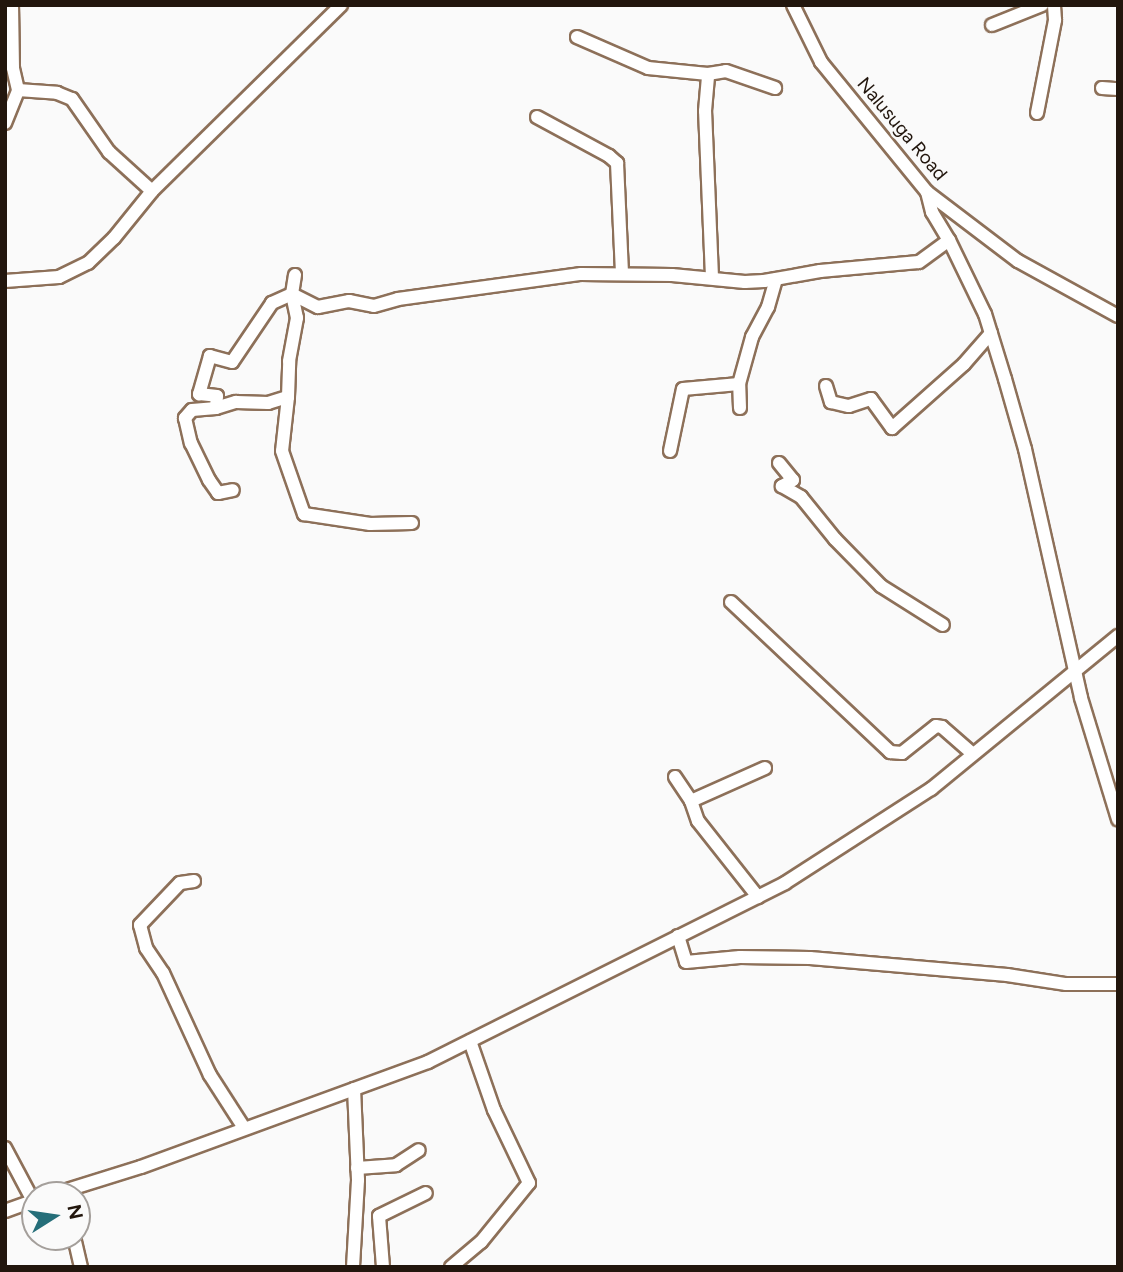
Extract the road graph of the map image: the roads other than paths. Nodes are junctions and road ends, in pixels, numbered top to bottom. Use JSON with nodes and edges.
{"nodes":[{"id":1,"x":12,"y":5,"type":"edge"},
{"id":2,"x":341,"y":5,"type":"edge"},
{"id":3,"x":793,"y":5,"type":"edge"},
{"id":4,"x":1042,"y":5,"type":"edge"},
{"id":5,"x":1054,"y":5,"type":"edge"},
{"id":6,"x":992,"y":25,"type":"dead end"},
{"id":7,"x":577,"y":37,"type":"dead end"},
{"id":8,"x":708,"y":74,"type":"junction"},
{"id":9,"x":775,"y":88,"type":"dead end"},
{"id":10,"x":1102,"y":88,"type":"dead end"},
{"id":11,"x":1118,"y":89,"type":"edge"},
{"id":12,"x":13,"y":92,"type":"edge"},
{"id":13,"x":1038,"y":113,"type":"dead end"},
{"id":14,"x":537,"y":117,"type":"dead end"},
{"id":15,"x":5,"y":124,"type":"edge"},
{"id":16,"x":152,"y":191,"type":"junction"},
{"id":17,"x":927,"y":192,"type":"junction"},
{"id":18,"x":949,"y":240,"type":"junction"},
{"id":19,"x":622,"y":274,"type":"junction"},
{"id":20,"x":295,"y":275,"type":"dead end"},
{"id":21,"x":712,"y":277,"type":"junction"},
{"id":22,"x":776,"y":279,"type":"junction"},
{"id":23,"x":5,"y":281,"type":"edge"},
{"id":24,"x":292,"y":294,"type":"junction"},
{"id":25,"x":1118,"y":316,"type":"edge"},
{"id":26,"x":991,"y":333,"type":"junction"},
{"id":27,"x":739,"y":384,"type":"junction"},
{"id":28,"x":826,"y":386,"type":"dead end"},
{"id":29,"x":288,"y":397,"type":"junction"},
{"id":30,"x":216,"y":408,"type":"junction"},
{"id":31,"x":740,"y":408,"type":"dead end"},
{"id":32,"x":670,"y":451,"type":"dead end"},
{"id":33,"x":779,"y":463,"type":"dead end"},
{"id":34,"x":233,"y":490,"type":"dead end"},
{"id":35,"x":412,"y":523,"type":"dead end"},
{"id":36,"x":731,"y":602,"type":"dead end"},
{"id":37,"x":943,"y":625,"type":"dead end"},
{"id":38,"x":1116,"y":640,"type":"edge"},
{"id":39,"x":1076,"y":671,"type":"junction"},
{"id":40,"x":973,"y":754,"type":"junction"},
{"id":41,"x":765,"y":768,"type":"dead end"},
{"id":42,"x":675,"y":777,"type":"dead end"},
{"id":43,"x":691,"y":801,"type":"junction"},
{"id":44,"x":1118,"y":819,"type":"edge"},
{"id":45,"x":194,"y":881,"type":"dead end"},
{"id":46,"x":758,"y":897,"type":"junction"},
{"id":47,"x":678,"y":936,"type":"junction"},
{"id":48,"x":1118,"y":984,"type":"edge"},
{"id":49,"x":470,"y":1041,"type":"junction"},
{"id":50,"x":354,"y":1089,"type":"junction"},
{"id":51,"x":244,"y":1128,"type":"junction"},
{"id":52,"x":5,"y":1148,"type":"edge"},
{"id":53,"x":419,"y":1150,"type":"dead end"},
{"id":54,"x":357,"y":1168,"type":"junction"},
{"id":55,"x":23,"y":1181,"type":"edge"},
{"id":56,"x":91,"y":1183,"type":"edge"},
{"id":57,"x":426,"y":1193,"type":"dead end"},
{"id":58,"x":353,"y":1267,"type":"edge"},
{"id":59,"x":383,"y":1267,"type":"edge"},
{"id":60,"x":451,"y":1267,"type":"edge"}],
"edges":[{"from":1,"to":12,"type":"street"},
{"from":2,"to":16,"type":"street"},
{"from":3,"to":17,"type":"street","name":"Nalusuga Road"},
{"from":4,"to":6,"type":"street"},
{"from":5,"to":13,"type":"street"},
{"from":7,"to":8,"type":"street"},
{"from":8,"to":9,"type":"street"},
{"from":8,"to":21,"type":"street"},
{"from":10,"to":11,"type":"street"},
{"from":12,"to":15,"type":"street"},
{"from":12,"to":16,"type":"street"},
{"from":14,"to":19,"type":"street"},
{"from":16,"to":23,"type":"street"},
{"from":17,"to":18,"type":"street"},
{"from":17,"to":25,"type":"street","name":"Nalusuga Road"},
{"from":18,"to":22,"type":"street"},
{"from":18,"to":26,"type":"street"},
{"from":19,"to":21,"type":"street"},
{"from":19,"to":24,"type":"street"},
{"from":20,"to":24,"type":"street"},
{"from":21,"to":22,"type":"street"},
{"from":22,"to":27,"type":"street"},
{"from":24,"to":29,"type":"street"},
{"from":24,"to":30,"type":"street"},
{"from":26,"to":28,"type":"street"},
{"from":26,"to":39,"type":"street"},
{"from":27,"to":31,"type":"street"},
{"from":27,"to":32,"type":"street"},
{"from":29,"to":30,"type":"street"},
{"from":29,"to":35,"type":"street"},
{"from":30,"to":34,"type":"street"},
{"from":33,"to":37,"type":"street"},
{"from":36,"to":40,"type":"street"},
{"from":38,"to":39,"type":"street"},
{"from":39,"to":40,"type":"street"},
{"from":39,"to":44,"type":"street"},
{"from":40,"to":46,"type":"street"},
{"from":41,"to":43,"type":"street"},
{"from":42,"to":43,"type":"street"},
{"from":43,"to":46,"type":"street"},
{"from":45,"to":51,"type":"street"},
{"from":46,"to":47,"type":"street"},
{"from":47,"to":48,"type":"street"},
{"from":47,"to":49,"type":"street"},
{"from":49,"to":50,"type":"street"},
{"from":49,"to":60,"type":"street"},
{"from":50,"to":51,"type":"street"},
{"from":50,"to":54,"type":"street"},
{"from":51,"to":56,"type":"street"},
{"from":52,"to":55,"type":"street"},
{"from":53,"to":54,"type":"street"},
{"from":54,"to":58,"type":"street"},
{"from":57,"to":59,"type":"street"}]}
